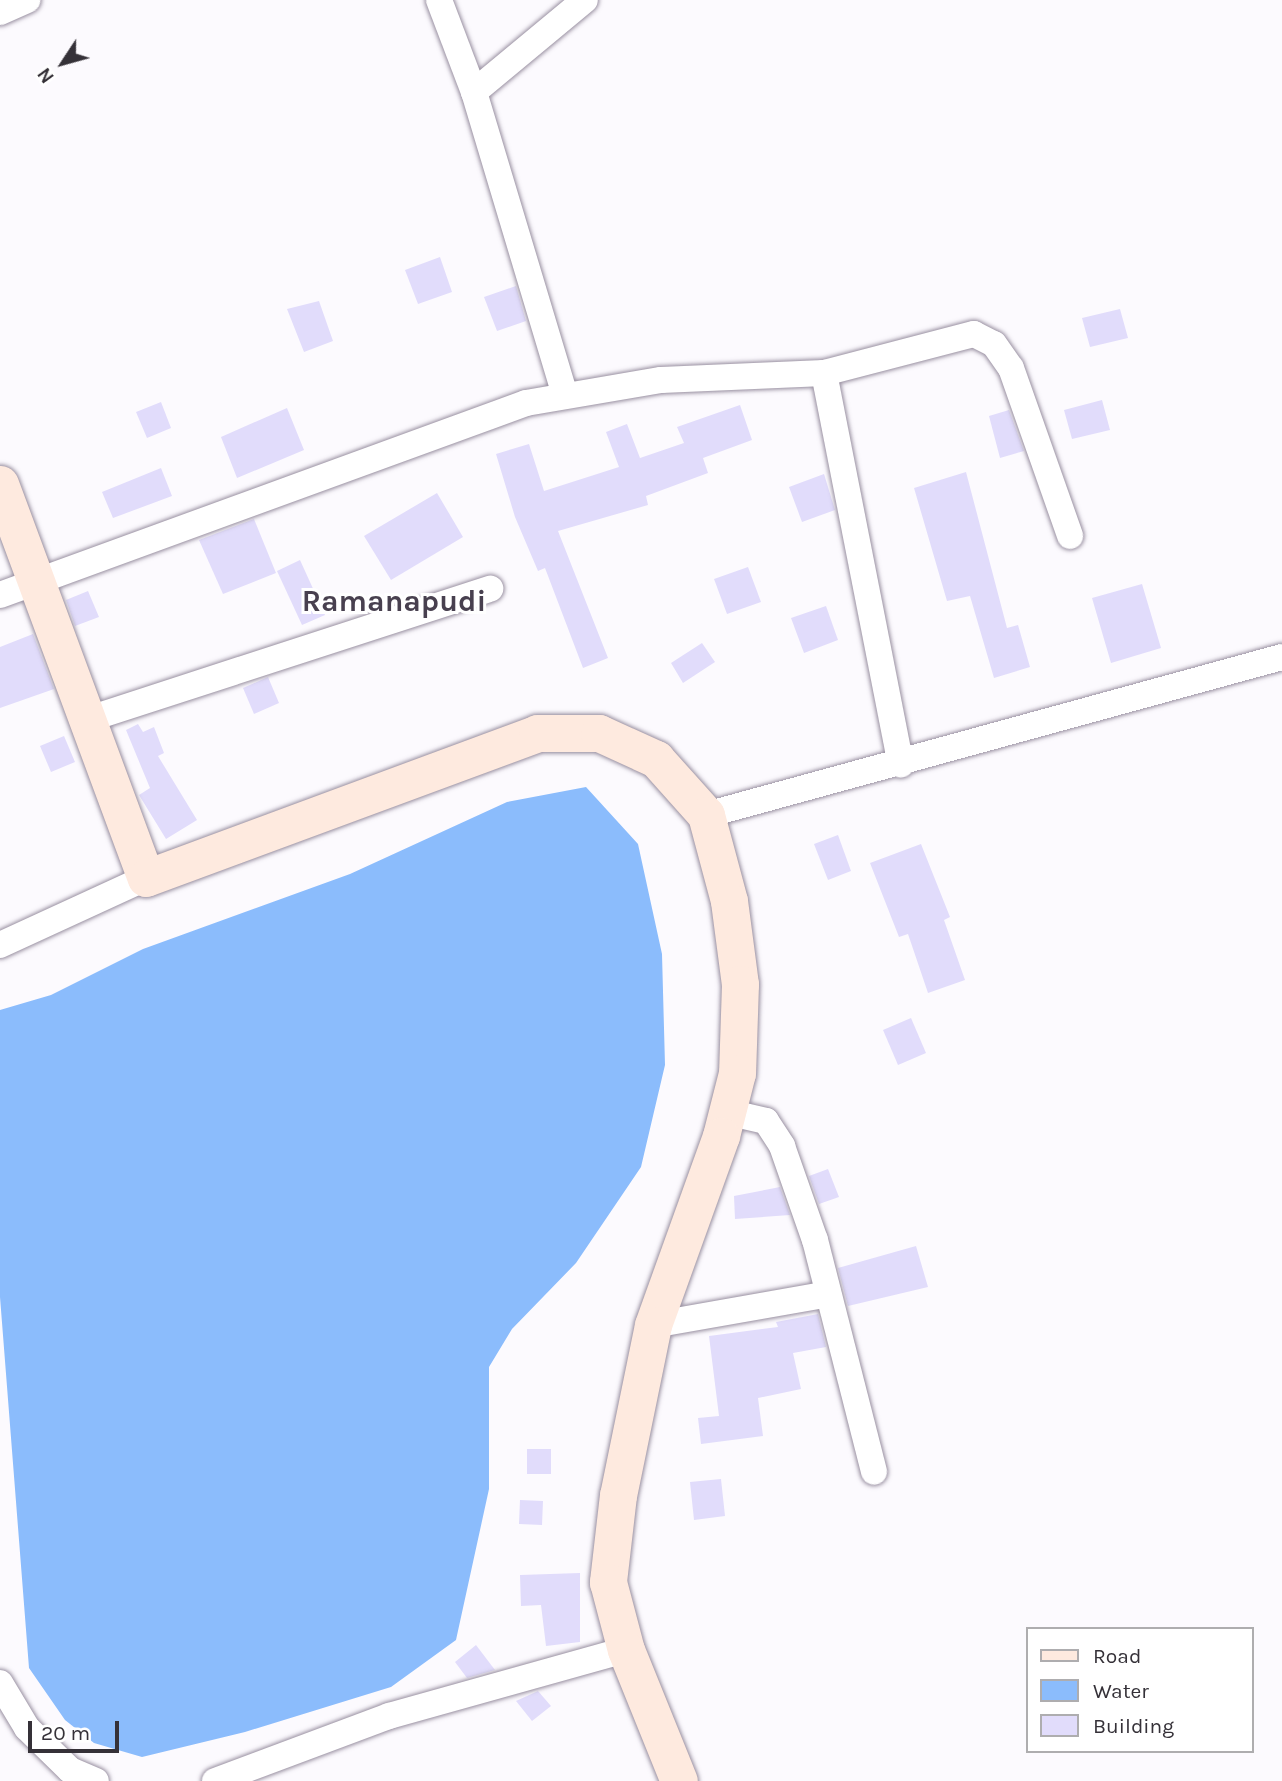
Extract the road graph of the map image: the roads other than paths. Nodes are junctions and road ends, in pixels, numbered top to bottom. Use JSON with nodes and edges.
{"nodes":[{"id":1,"x":27,"y":0,"type":"edge"},
{"id":2,"x":439,"y":0,"type":"edge"},
{"id":3,"x":585,"y":0,"type":"edge"},
{"id":4,"x":0,"y":12,"type":"edge"},
{"id":5,"x":474,"y":92,"type":"junction"},
{"id":6,"x":824,"y":373,"type":"junction"},
{"id":7,"x":565,"y":396,"type":"junction"},
{"id":8,"x":0,"y":484,"type":"edge"},
{"id":9,"x":1070,"y":536,"type":"dead end"},
{"id":10,"x":35,"y":582,"type":"junction"},
{"id":11,"x":490,"y":589,"type":"dead end"},
{"id":12,"x":0,"y":595,"type":"edge"},
{"id":13,"x":1282,"y":657,"type":"edge"},
{"id":14,"x":89,"y":719,"type":"junction"},
{"id":15,"x":901,"y":765,"type":"junction"},
{"id":16,"x":706,"y":815,"type":"junction"},
{"id":17,"x":146,"y":878,"type":"junction"},
{"id":18,"x":0,"y":945,"type":"edge"},
{"id":19,"x":727,"y":1112,"type":"junction"},
{"id":20,"x":828,"y":1294,"type":"junction"},
{"id":21,"x":653,"y":1325,"type":"junction"},
{"id":22,"x":874,"y":1472,"type":"dead end"},
{"id":23,"x":635,"y":1672,"type":"junction"},
{"id":24,"x":0,"y":1683,"type":"edge"},
{"id":25,"x":96,"y":1781,"type":"edge"},
{"id":26,"x":215,"y":1781,"type":"edge"},
{"id":27,"x":679,"y":1781,"type":"edge"}],
"edges":[{"from":1,"to":4,"type":"street"},
{"from":2,"to":5,"type":"street"},
{"from":3,"to":5,"type":"street"},
{"from":5,"to":7,"type":"street"},
{"from":6,"to":7,"type":"street"},
{"from":6,"to":9,"type":"street"},
{"from":6,"to":15,"type":"street"},
{"from":7,"to":10,"type":"street"},
{"from":8,"to":10,"type":"main road"},
{"from":10,"to":12,"type":"street"},
{"from":10,"to":14,"type":"main road"},
{"from":11,"to":14,"type":"street"},
{"from":13,"to":15,"type":"street"},
{"from":14,"to":17,"type":"main road"},
{"from":15,"to":16,"type":"street"},
{"from":16,"to":17,"type":"main road"},
{"from":16,"to":19,"type":"main road"},
{"from":17,"to":18,"type":"street"},
{"from":19,"to":20,"type":"street"},
{"from":19,"to":21,"type":"main road"},
{"from":20,"to":21,"type":"street"},
{"from":20,"to":22,"type":"street"},
{"from":21,"to":23,"type":"main road"},
{"from":23,"to":26,"type":"street"},
{"from":23,"to":27,"type":"main road"},
{"from":24,"to":25,"type":"street"}]}
